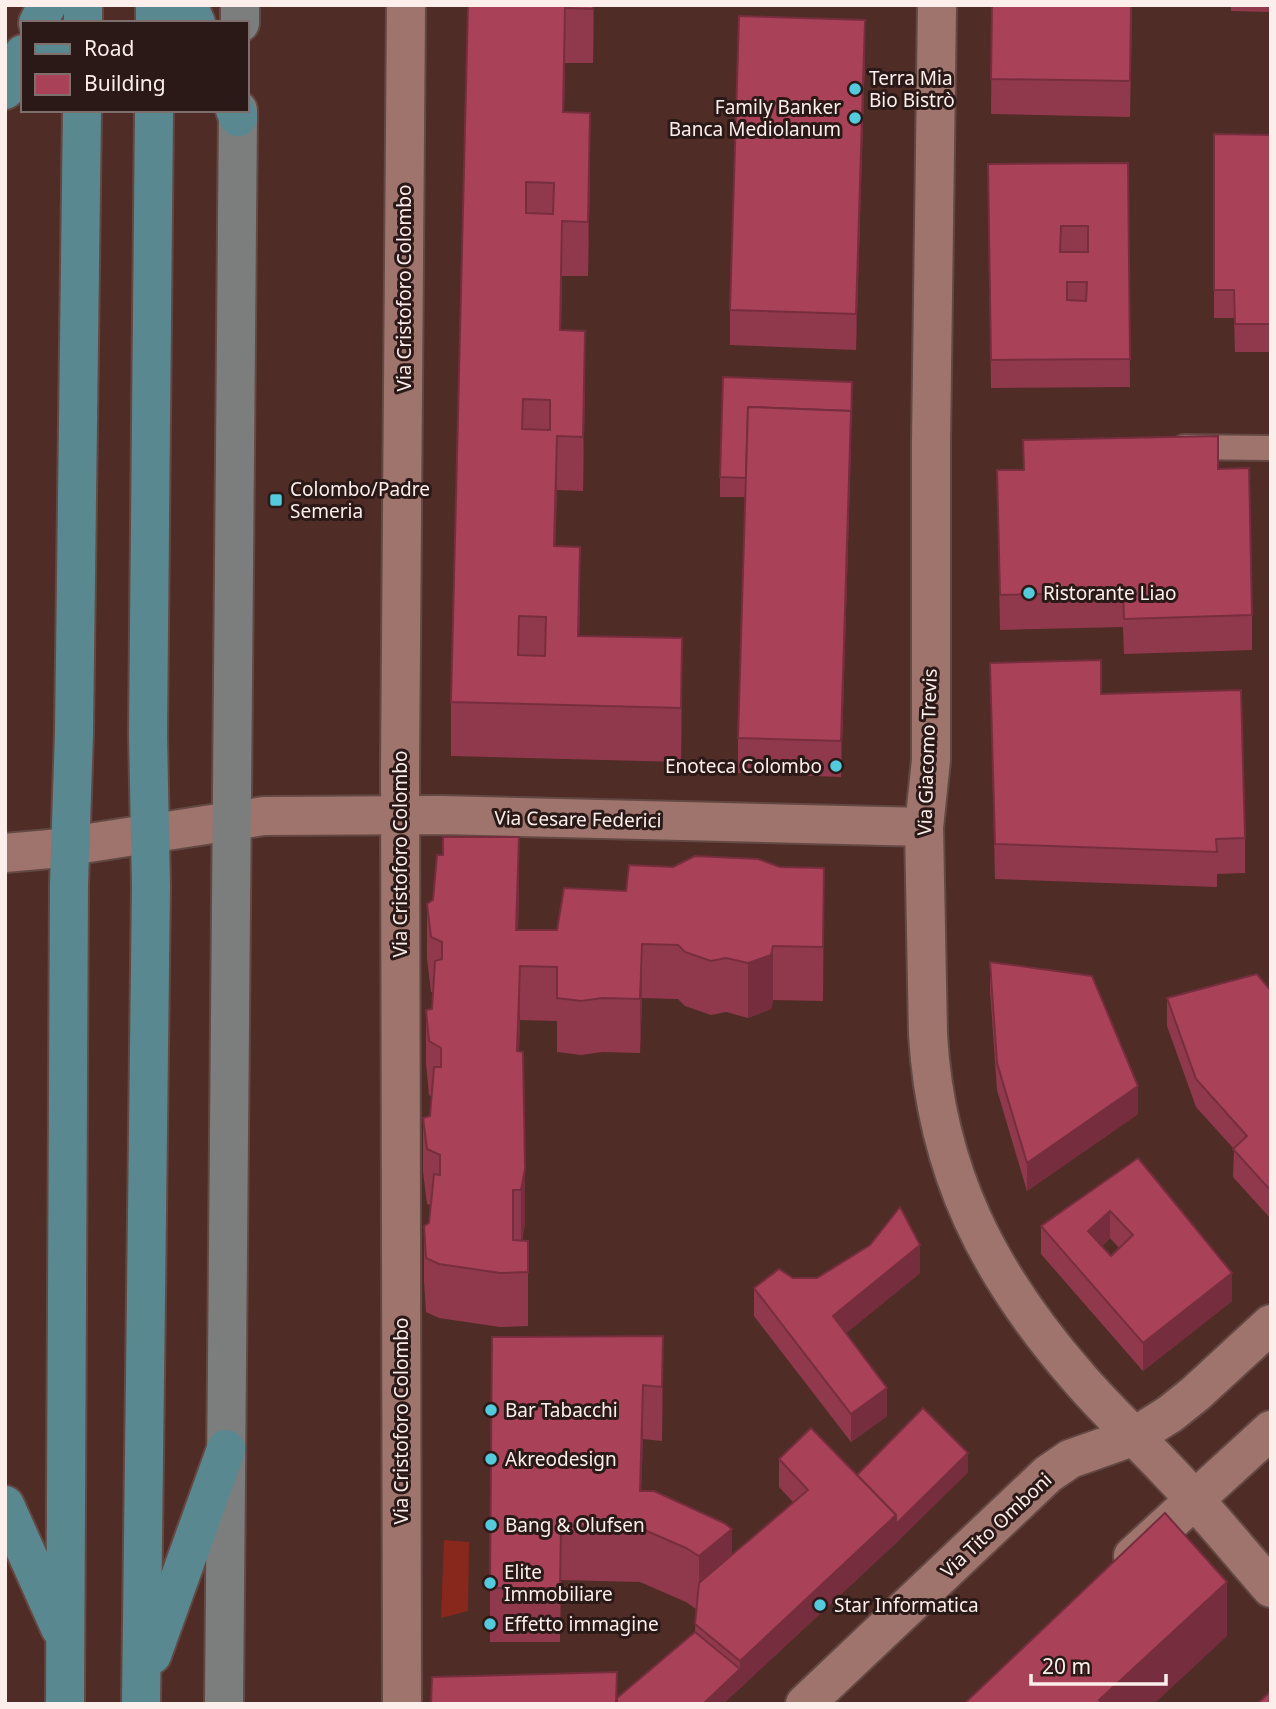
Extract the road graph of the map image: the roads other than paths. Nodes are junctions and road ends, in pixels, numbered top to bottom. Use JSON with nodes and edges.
{"nodes":[{"id":1,"x":47,"y":5,"type":"edge"},
{"id":2,"x":188,"y":5,"type":"edge"},
{"id":3,"x":406,"y":5,"type":"edge"},
{"id":4,"x":937,"y":5,"type":"edge"},
{"id":5,"x":39,"y":21,"type":"edge"},
{"id":6,"x":195,"y":21,"type":"edge"},
{"id":7,"x":21,"y":58,"type":"edge"},
{"id":8,"x":5,"y":90,"type":"edge"},
{"id":9,"x":82,"y":112,"type":"edge"},
{"id":10,"x":154,"y":112,"type":"edge"},
{"id":11,"x":237,"y":112,"type":"edge"},
{"id":12,"x":1179,"y":446,"type":"edge"},
{"id":13,"x":1271,"y":448,"type":"edge"},
{"id":14,"x":400,"y":816,"type":"junction"},
{"id":15,"x":232,"y":821,"type":"junction"},
{"id":16,"x":924,"y":827,"type":"junction"},
{"id":17,"x":151,"y":833,"type":"junction"},
{"id":18,"x":70,"y":846,"type":"junction"},
{"id":19,"x":5,"y":853,"type":"edge"},
{"id":20,"x":1271,"y":1324,"type":"edge"},
{"id":21,"x":1271,"y":1430,"type":"edge"},
{"id":22,"x":1135,"y":1436,"type":"junction"},
{"id":23,"x":226,"y":1449,"type":"junction"},
{"id":24,"x":1195,"y":1500,"type":"junction"},
{"id":25,"x":5,"y":1505,"type":"edge"},
{"id":26,"x":1105,"y":1582,"type":"edge"},
{"id":27,"x":1271,"y":1588,"type":"edge"},
{"id":28,"x":65,"y":1639,"type":"junction"},
{"id":29,"x":141,"y":1694,"type":"edge"},
{"id":30,"x":65,"y":1704,"type":"edge"},
{"id":31,"x":223,"y":1704,"type":"edge"},
{"id":32,"x":402,"y":1704,"type":"edge"},
{"id":33,"x":805,"y":1704,"type":"edge"}],
"edges":[{"from":1,"to":5,"type":"main road"},
{"from":2,"to":6,"type":"main road"},
{"from":3,"to":14,"type":"street","name":"Via Cristoforo Colombo"},
{"from":4,"to":16,"type":"street","name":"Via Giacomo Trevis"},
{"from":7,"to":8,"type":"main road"},
{"from":9,"to":18,"type":"main road"},
{"from":10,"to":17,"type":"main road"},
{"from":11,"to":15,"type":"main road"},
{"from":12,"to":13,"type":"lane"},
{"from":14,"to":15,"type":"street","name":"Via Cesare Federici"},
{"from":14,"to":16,"type":"street","name":"Via Cesare Federici"},
{"from":14,"to":32,"type":"street","name":"Via Cristoforo Colombo"},
{"from":15,"to":17,"type":"street"},
{"from":15,"to":23,"type":"main road"},
{"from":16,"to":22,"type":"street","name":"Via Giacomo Trevis"},
{"from":17,"to":18,"type":"street"},
{"from":17,"to":29,"type":"main road"},
{"from":18,"to":19,"type":"street"},
{"from":18,"to":28,"type":"main road"},
{"from":20,"to":22,"type":"street","name":"Via Tito Omboni"},
{"from":21,"to":24,"type":"street"},
{"from":22,"to":24,"type":"street","name":"Via Giacomo Trevis"},
{"from":22,"to":33,"type":"street","name":"Via Tito Omboni"},
{"from":23,"to":29,"type":"main road"},
{"from":23,"to":31,"type":"main road"},
{"from":24,"to":26,"type":"street"},
{"from":24,"to":27,"type":"street","name":"Via Giacomo Trevis"},
{"from":25,"to":28,"type":"main road"},
{"from":28,"to":30,"type":"main road"}]}
